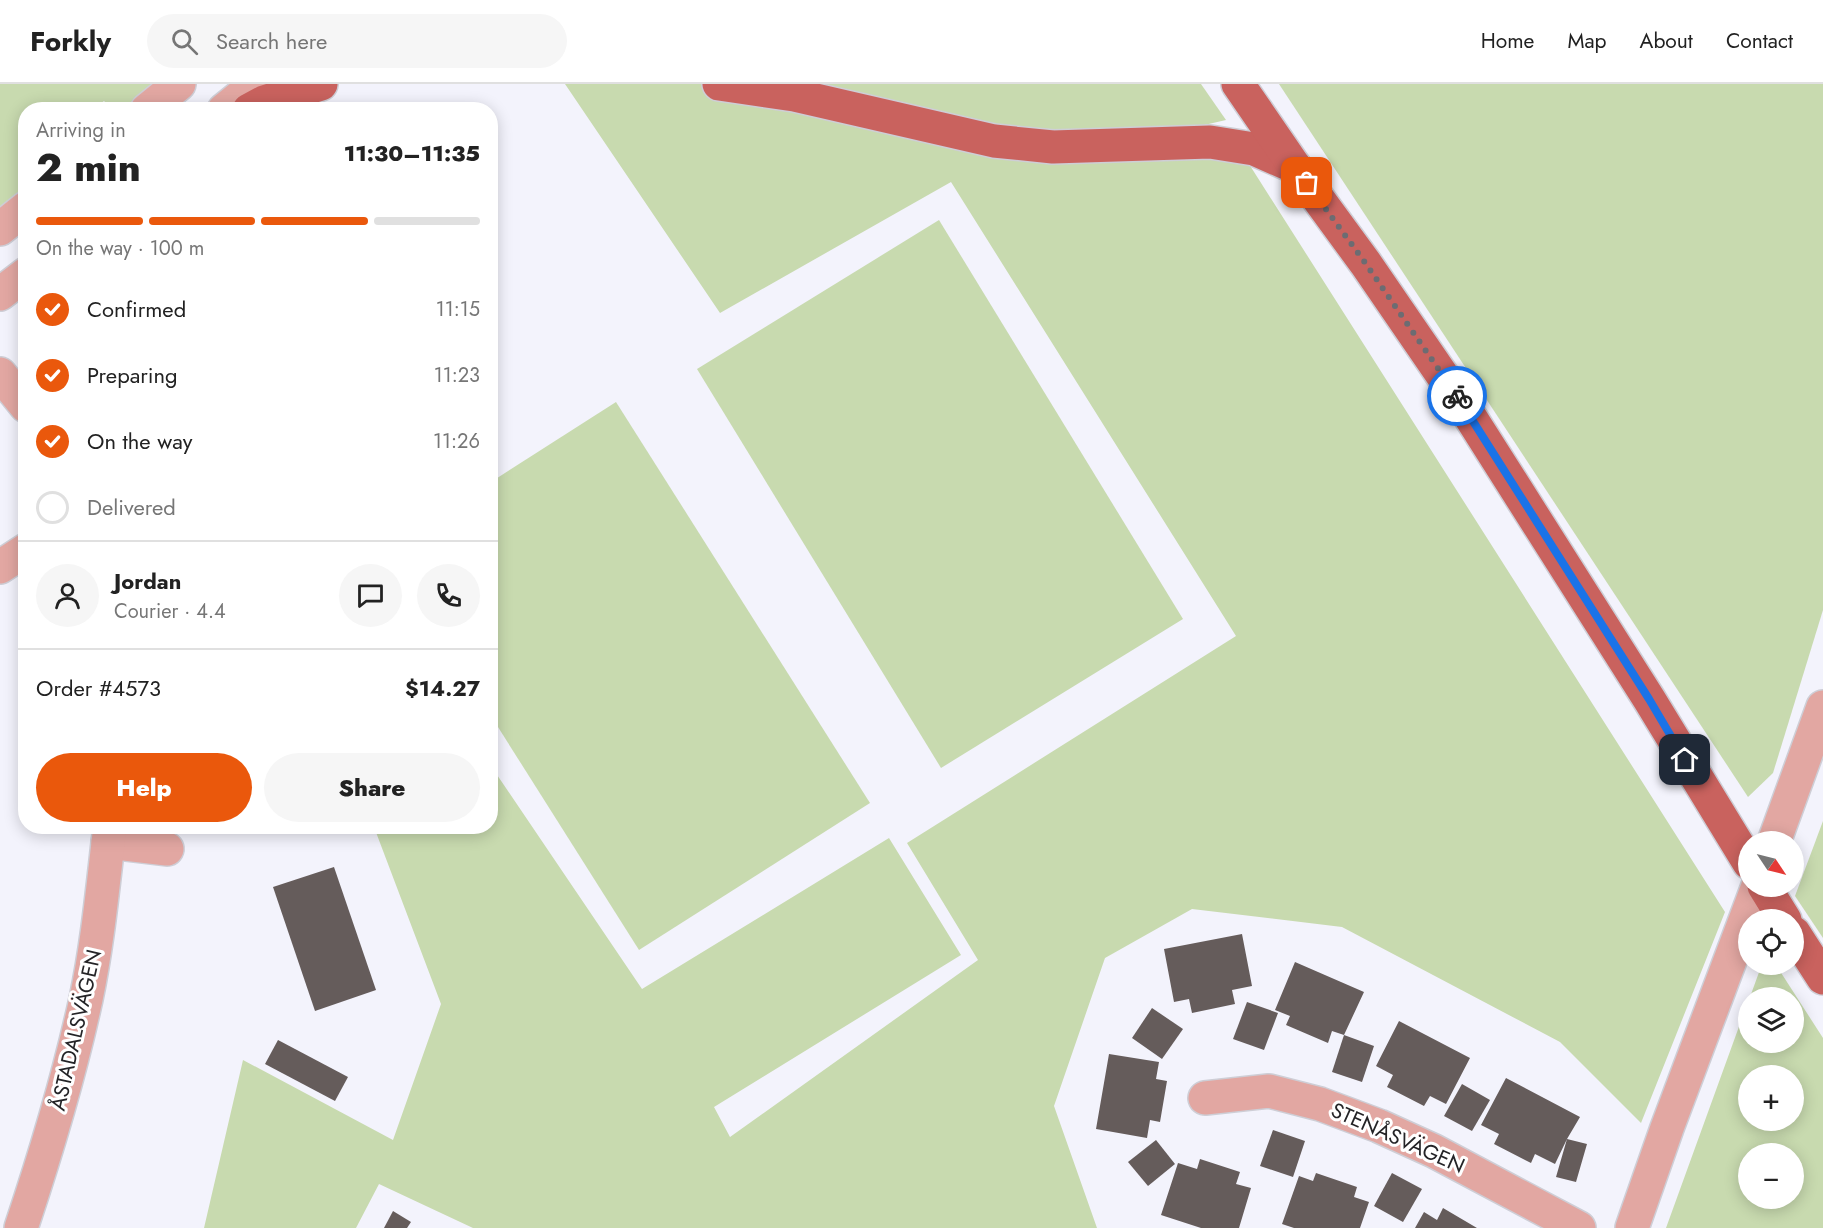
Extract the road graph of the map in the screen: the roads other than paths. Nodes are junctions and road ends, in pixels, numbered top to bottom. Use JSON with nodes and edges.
{"nodes":[{"id":1,"x":179,"y":84,"type":"edge"},
{"id":2,"x":256,"y":84,"type":"edge"},
{"id":3,"x":321,"y":84,"type":"edge"},
{"id":4,"x":719,"y":84,"type":"edge"},
{"id":5,"x":1238,"y":84,"type":"edge"},
{"id":6,"x":157,"y":102,"type":"edge"},
{"id":7,"x":234,"y":102,"type":"edge"},
{"id":8,"x":264,"y":102,"type":"edge"},
{"id":9,"x":1295,"y":166,"type":"junction"},
{"id":10,"x":18,"y":214,"type":"edge"},
{"id":11,"x":0,"y":229,"type":"edge"},
{"id":12,"x":18,"y":280,"type":"edge"},
{"id":13,"x":0,"y":294,"type":"edge"},
{"id":14,"x":0,"y":374,"type":"edge"},
{"id":15,"x":18,"y":396,"type":"edge"},
{"id":16,"x":18,"y":555,"type":"edge"},
{"id":17,"x":0,"y":567,"type":"edge"},
{"id":18,"x":1823,"y":707,"type":"edge"},
{"id":19,"x":1778,"y":831,"type":"edge"},
{"id":20,"x":109,"y":835,"type":"edge"},
{"id":21,"x":1738,"y":845,"type":"edge"},
{"id":22,"x":167,"y":849,"type":"dead end"},
{"id":23,"x":1754,"y":897,"type":"edge"},
{"id":24,"x":1804,"y":949,"type":"edge"},
{"id":25,"x":1823,"y":978,"type":"edge"},
{"id":26,"x":1205,"y":1098,"type":"dead end"},
{"id":27,"x":21,"y":1228,"type":"edge"},
{"id":28,"x":1579,"y":1228,"type":"edge"},
{"id":29,"x":1632,"y":1228,"type":"edge"}],
"edges":[{"from":1,"to":6,"type":"street"},
{"from":2,"to":7,"type":"street"},
{"from":3,"to":8,"type":"main road"},
{"from":4,"to":9,"type":"main road"},
{"from":5,"to":9,"type":"main road"},
{"from":9,"to":21,"type":"main road"},
{"from":10,"to":11,"type":"street"},
{"from":12,"to":13,"type":"street"},
{"from":14,"to":15,"type":"street"},
{"from":16,"to":17,"type":"street"},
{"from":18,"to":19,"type":"street"},
{"from":20,"to":22,"type":"street"},
{"from":20,"to":27,"type":"street","name":"ÅSTADALSVÄGEN"},
{"from":23,"to":29,"type":"street"},
{"from":24,"to":25,"type":"main road"},
{"from":26,"to":28,"type":"street","name":"STENÅSVÄGEN"}]}
